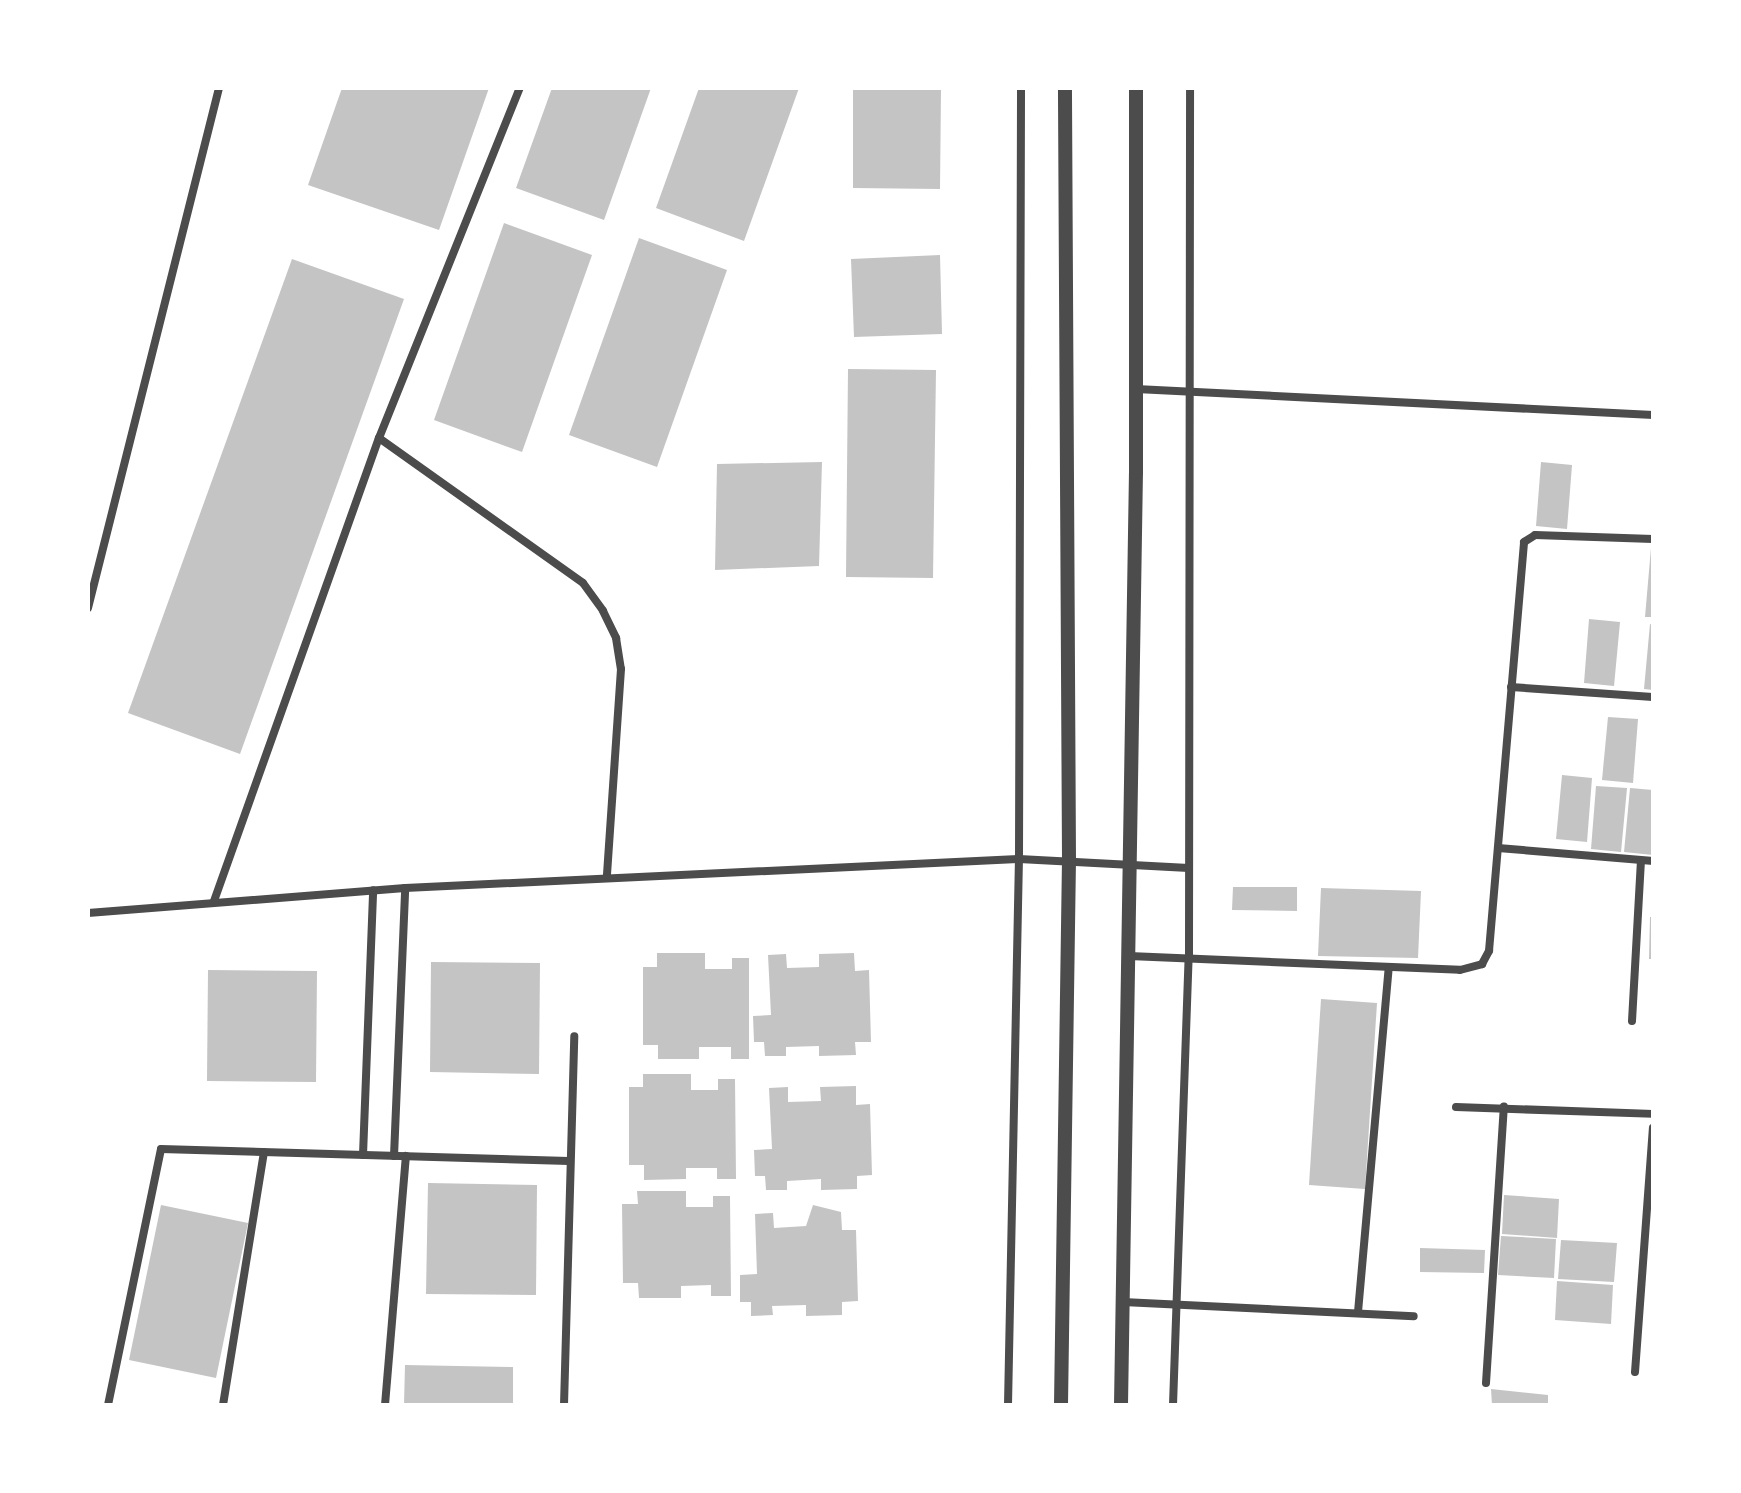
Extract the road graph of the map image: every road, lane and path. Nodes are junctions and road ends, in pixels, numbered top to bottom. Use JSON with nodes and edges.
{"nodes":[{"id":1,"x":219,"y":88,"type":"edge"},
{"id":2,"x":520,"y":88,"type":"edge"},
{"id":3,"x":1021,"y":88,"type":"edge"},
{"id":4,"x":1065,"y":88,"type":"edge"},
{"id":5,"x":1136,"y":88,"type":"edge"},
{"id":6,"x":1190,"y":88,"type":"edge"},
{"id":7,"x":1136,"y":389,"type":"junction"},
{"id":8,"x":1193,"y":392,"type":"junction"},
{"id":9,"x":1653,"y":415,"type":"edge"},
{"id":10,"x":379,"y":438,"type":"junction"},
{"id":11,"x":1653,"y":539,"type":"edge"},
{"id":12,"x":88,"y":608,"type":"edge"},
{"id":13,"x":1511,"y":687,"type":"junction"},
{"id":14,"x":1653,"y":697,"type":"edge"},
{"id":15,"x":1498,"y":848,"type":"junction"},
{"id":16,"x":1019,"y":859,"type":"junction"},
{"id":17,"x":1069,"y":860,"type":"junction"},
{"id":18,"x":1641,"y":861,"type":"junction"},
{"id":19,"x":1653,"y":861,"type":"edge"},
{"id":20,"x":1131,"y":865,"type":"junction"},
{"id":21,"x":1189,"y":868,"type":"junction"},
{"id":22,"x":607,"y":877,"type":"junction"},
{"id":23,"x":405,"y":888,"type":"junction"},
{"id":24,"x":373,"y":890,"type":"junction"},
{"id":25,"x":214,"y":901,"type":"junction"},
{"id":26,"x":88,"y":913,"type":"edge"},
{"id":27,"x":1129,"y":956,"type":"junction"},
{"id":28,"x":1189,"y":958,"type":"junction"},
{"id":29,"x":1389,"y":968,"type":"junction"},
{"id":30,"x":1632,"y":1021,"type":"dead end"},
{"id":31,"x":574,"y":1036,"type":"dead end"},
{"id":32,"x":1456,"y":1107,"type":"dead end"},
{"id":33,"x":1504,"y":1107,"type":"junction"},
{"id":34,"x":1653,"y":1114,"type":"edge"},
{"id":35,"x":1653,"y":1128,"type":"edge"},
{"id":36,"x":264,"y":1152,"type":"junction"},
{"id":37,"x":363,"y":1155,"type":"junction"},
{"id":38,"x":394,"y":1156,"type":"junction"},
{"id":39,"x":406,"y":1156,"type":"junction"},
{"id":40,"x":569,"y":1161,"type":"junction"},
{"id":41,"x":1123,"y":1302,"type":"junction"},
{"id":42,"x":1174,"y":1304,"type":"junction"},
{"id":43,"x":1358,"y":1312,"type":"junction"},
{"id":44,"x":1414,"y":1316,"type":"dead end"},
{"id":45,"x":1635,"y":1372,"type":"dead end"},
{"id":46,"x":1486,"y":1383,"type":"dead end"},
{"id":47,"x":108,"y":1405,"type":"edge"},
{"id":48,"x":223,"y":1405,"type":"edge"},
{"id":49,"x":385,"y":1405,"type":"edge"},
{"id":50,"x":564,"y":1405,"type":"edge"},
{"id":51,"x":1008,"y":1405,"type":"edge"},
{"id":52,"x":1061,"y":1405,"type":"edge"},
{"id":53,"x":1121,"y":1405,"type":"edge"},
{"id":54,"x":1173,"y":1405,"type":"edge"}],
"edges":[{"from":1,"to":12,"type":"street"},
{"from":2,"to":10,"type":"street"},
{"from":3,"to":16,"type":"street"},
{"from":4,"to":17,"type":"street"},
{"from":5,"to":7,"type":"street"},
{"from":6,"to":8,"type":"street"},
{"from":7,"to":8,"type":"street"},
{"from":7,"to":20,"type":"street"},
{"from":8,"to":9,"type":"street"},
{"from":8,"to":21,"type":"street"},
{"from":10,"to":22,"type":"street"},
{"from":10,"to":25,"type":"street"},
{"from":11,"to":13,"type":"street"},
{"from":13,"to":14,"type":"street"},
{"from":13,"to":15,"type":"street"},
{"from":15,"to":18,"type":"street"},
{"from":15,"to":29,"type":"street"},
{"from":16,"to":17,"type":"street"},
{"from":16,"to":22,"type":"street"},
{"from":16,"to":51,"type":"street"},
{"from":17,"to":20,"type":"street"},
{"from":17,"to":52,"type":"street"},
{"from":18,"to":19,"type":"street"},
{"from":18,"to":30,"type":"street"},
{"from":20,"to":21,"type":"street"},
{"from":20,"to":27,"type":"street"},
{"from":21,"to":28,"type":"street"},
{"from":22,"to":23,"type":"street"},
{"from":23,"to":24,"type":"street"},
{"from":23,"to":38,"type":"street"},
{"from":24,"to":25,"type":"street"},
{"from":24,"to":37,"type":"street"},
{"from":25,"to":26,"type":"street"},
{"from":27,"to":28,"type":"street"},
{"from":27,"to":41,"type":"street"},
{"from":28,"to":29,"type":"street"},
{"from":28,"to":42,"type":"street"},
{"from":29,"to":43,"type":"street"},
{"from":31,"to":40,"type":"street"},
{"from":32,"to":33,"type":"street"},
{"from":33,"to":34,"type":"street"},
{"from":33,"to":46,"type":"street"},
{"from":35,"to":45,"type":"street"},
{"from":36,"to":37,"type":"street"},
{"from":36,"to":47,"type":"street"},
{"from":36,"to":48,"type":"street"},
{"from":37,"to":38,"type":"street"},
{"from":38,"to":39,"type":"street"},
{"from":39,"to":40,"type":"street"},
{"from":39,"to":49,"type":"street"},
{"from":40,"to":50,"type":"street"},
{"from":41,"to":42,"type":"street"},
{"from":41,"to":53,"type":"street"},
{"from":42,"to":43,"type":"street"},
{"from":42,"to":54,"type":"street"},
{"from":43,"to":44,"type":"street"}]}
